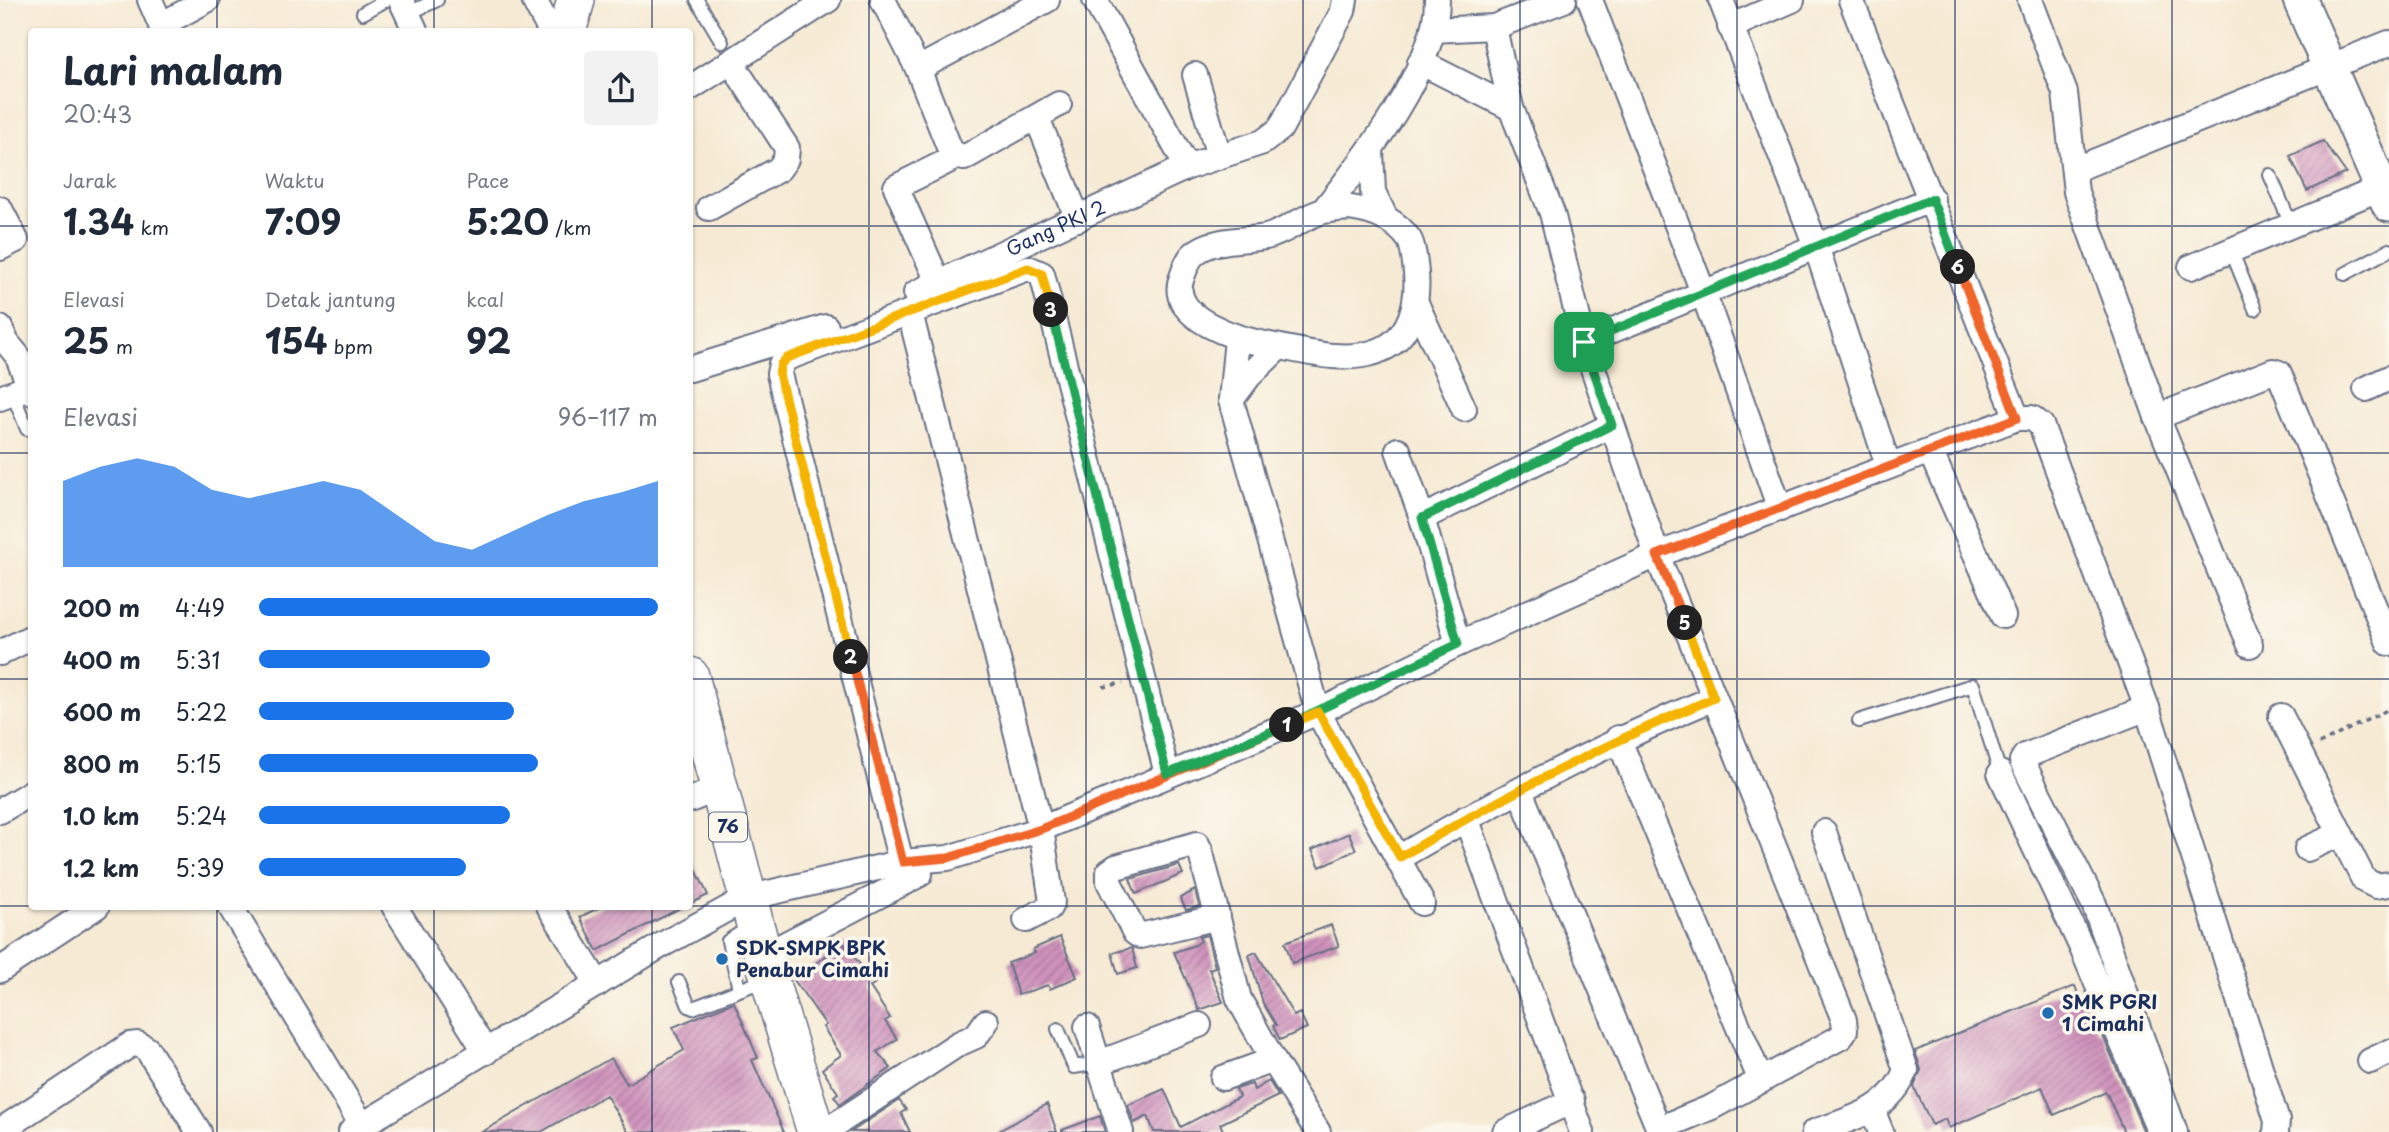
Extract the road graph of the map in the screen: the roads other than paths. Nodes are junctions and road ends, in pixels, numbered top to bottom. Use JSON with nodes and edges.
{"nodes":[{"id":1,"x":150,"y":0,"type":"edge"},
{"id":2,"x":207,"y":0,"type":"edge"},
{"id":3,"x":386,"y":0,"type":"edge"},
{"id":4,"x":437,"y":0,"type":"edge"},
{"id":5,"x":534,"y":0,"type":"edge"},
{"id":6,"x":576,"y":0,"type":"edge"},
{"id":7,"x":697,"y":0,"type":"edge"},
{"id":8,"x":828,"y":0,"type":"edge"},
{"id":9,"x":883,"y":0,"type":"edge"},
{"id":10,"x":1047,"y":0,"type":"edge"},
{"id":11,"x":1095,"y":0,"type":"edge"},
{"id":12,"x":1345,"y":0,"type":"edge"},
{"id":13,"x":1437,"y":0,"type":"edge"},
{"id":14,"x":1564,"y":0,"type":"edge"},
{"id":15,"x":1590,"y":0,"type":"edge"},
{"id":16,"x":1721,"y":0,"type":"edge"},
{"id":17,"x":1792,"y":0,"type":"edge"},
{"id":18,"x":1851,"y":0,"type":"edge"},
{"id":19,"x":2031,"y":0,"type":"edge"},
{"id":20,"x":2300,"y":0,"type":"edge"},
{"id":21,"x":363,"y":13,"type":"dead end"},
{"id":22,"x":408,"y":15,"type":"edge"},
{"id":23,"x":1494,"y":27,"type":"junction"},
{"id":24,"x":1730,"y":27,"type":"junction"},
{"id":25,"x":163,"y":28,"type":"edge"},
{"id":26,"x":549,"y":28,"type":"edge"},
{"id":27,"x":568,"y":28,"type":"edge"},
{"id":28,"x":1433,"y":30,"type":"junction"},
{"id":29,"x":2389,"y":43,"type":"edge"},
{"id":30,"x":727,"y":52,"type":"junction"},
{"id":31,"x":1420,"y":62,"type":"junction"},
{"id":32,"x":2329,"y":67,"type":"junction"},
{"id":33,"x":918,"y":69,"type":"junction"},
{"id":34,"x":1195,"y":75,"type":"dead end"},
{"id":35,"x":693,"y":85,"type":"edge"},
{"id":36,"x":1059,"y":104,"type":"dead end"},
{"id":37,"x":1511,"y":108,"type":"junction"},
{"id":38,"x":1037,"y":118,"type":"junction"},
{"id":39,"x":1371,"y":151,"type":"junction"},
{"id":40,"x":1219,"y":156,"type":"junction"},
{"id":41,"x":956,"y":157,"type":"junction"},
{"id":42,"x":1186,"y":167,"type":"junction"},
{"id":43,"x":2076,"y":169,"type":"junction"},
{"id":44,"x":2270,"y":175,"type":"dead end"},
{"id":45,"x":2385,"y":196,"type":"edge"},
{"id":46,"x":1932,"y":199,"type":"junction"},
{"id":47,"x":709,"y":208,"type":"dead end"},
{"id":48,"x":0,"y":209,"type":"edge"},
{"id":49,"x":1322,"y":211,"type":"junction"},
{"id":50,"x":1078,"y":219,"type":"junction"},
{"id":51,"x":1386,"y":219,"type":"junction"},
{"id":52,"x":2291,"y":225,"type":"junction"},
{"id":53,"x":16,"y":240,"type":"edge"},
{"id":54,"x":1816,"y":246,"type":"junction"},
{"id":55,"x":2231,"y":250,"type":"junction"},
{"id":56,"x":2389,"y":250,"type":"edge"},
{"id":57,"x":2191,"y":267,"type":"dead end"},
{"id":58,"x":2345,"y":274,"type":"dead end"},
{"id":59,"x":939,"y":284,"type":"junction"},
{"id":60,"x":1703,"y":292,"type":"junction"},
{"id":61,"x":1416,"y":303,"type":"junction"},
{"id":62,"x":2255,"y":309,"type":"dead end"},
{"id":63,"x":910,"y":313,"type":"junction"},
{"id":64,"x":0,"y":328,"type":"edge"},
{"id":65,"x":1237,"y":339,"type":"junction"},
{"id":66,"x":1584,"y":342,"type":"junction"},
{"id":67,"x":1279,"y":347,"type":"junction"},
{"id":68,"x":24,"y":351,"type":"edge"},
{"id":69,"x":693,"y":368,"type":"edge"},
{"id":70,"x":2389,"y":379,"type":"edge"},
{"id":71,"x":2366,"y":389,"type":"dead end"},
{"id":72,"x":18,"y":392,"type":"edge"},
{"id":73,"x":1231,"y":400,"type":"junction"},
{"id":74,"x":1464,"y":409,"type":"dead end"},
{"id":75,"x":2157,"y":417,"type":"junction"},
{"id":76,"x":2017,"y":418,"type":"junction"},
{"id":77,"x":1612,"y":425,"type":"junction"},
{"id":78,"x":27,"y":429,"type":"dead end"},
{"id":79,"x":1398,"y":450,"type":"dead end"},
{"id":80,"x":1931,"y":453,"type":"junction"},
{"id":81,"x":1888,"y":465,"type":"junction"},
{"id":82,"x":1780,"y":509,"type":"junction"},
{"id":83,"x":1422,"y":518,"type":"junction"},
{"id":84,"x":1657,"y":555,"type":"junction"},
{"id":85,"x":2003,"y":616,"type":"dead end"},
{"id":86,"x":28,"y":639,"type":"edge"},
{"id":87,"x":2389,"y":643,"type":"edge"},
{"id":88,"x":1458,"y":644,"type":"junction"},
{"id":89,"x":2250,"y":645,"type":"dead end"},
{"id":90,"x":0,"y":653,"type":"edge"},
{"id":91,"x":1714,"y":698,"type":"junction"},
{"id":92,"x":693,"y":703,"type":"edge"},
{"id":93,"x":2147,"y":708,"type":"junction"},
{"id":94,"x":1318,"y":712,"type":"junction"},
{"id":95,"x":2281,"y":716,"type":"dead end"},
{"id":96,"x":1859,"y":721,"type":"dead end"},
{"id":97,"x":1618,"y":738,"type":"junction"},
{"id":98,"x":2000,"y":773,"type":"joint"},
{"id":99,"x":1167,"y":774,"type":"junction"},
{"id":100,"x":702,"y":785,"type":"edge"},
{"id":101,"x":1520,"y":791,"type":"junction"},
{"id":102,"x":28,"y":794,"type":"edge"},
{"id":103,"x":0,"y":811,"type":"edge"},
{"id":104,"x":1466,"y":818,"type":"junction"},
{"id":105,"x":1041,"y":829,"type":"junction"},
{"id":106,"x":1824,"y":832,"type":"dead end"},
{"id":107,"x":2340,"y":834,"type":"junction"},
{"id":108,"x":2307,"y":849,"type":"dead end"},
{"id":109,"x":1400,"y":857,"type":"junction"},
{"id":110,"x":905,"y":872,"type":"junction"},
{"id":111,"x":2389,"y":884,"type":"edge"},
{"id":112,"x":1422,"y":903,"type":"dead end"},
{"id":113,"x":91,"y":910,"type":"edge"},
{"id":114,"x":232,"y":910,"type":"edge"},
{"id":115,"x":397,"y":910,"type":"edge"},
{"id":116,"x":552,"y":910,"type":"edge"},
{"id":117,"x":1218,"y":917,"type":"junction"},
{"id":118,"x":1026,"y":920,"type":"dead end"},
{"id":119,"x":754,"y":949,"type":"junction"},
{"id":120,"x":0,"y":970,"type":"edge"},
{"id":121,"x":679,"y":982,"type":"dead end"},
{"id":122,"x":598,"y":984,"type":"junction"},
{"id":123,"x":986,"y":1022,"type":"dead end"},
{"id":124,"x":1199,"y":1025,"type":"dead end"},
{"id":125,"x":1087,"y":1027,"type":"dead end"},
{"id":126,"x":1058,"y":1029,"type":"dead end"},
{"id":127,"x":486,"y":1052,"type":"junction"},
{"id":128,"x":1273,"y":1060,"type":"junction"},
{"id":129,"x":1099,"y":1063,"type":"junction"},
{"id":130,"x":1223,"y":1078,"type":"dead end"},
{"id":131,"x":1761,"y":1081,"type":"junction"},
{"id":132,"x":1572,"y":1101,"type":"junction"},
{"id":133,"x":1877,"y":1122,"type":"edge"},
{"id":134,"x":356,"y":1129,"type":"edge"},
{"id":135,"x":0,"y":1131,"type":"edge"},
{"id":136,"x":199,"y":1132,"type":"edge"},
{"id":137,"x":816,"y":1132,"type":"edge"},
{"id":138,"x":824,"y":1132,"type":"edge"},
{"id":139,"x":1121,"y":1132,"type":"edge"},
{"id":140,"x":1315,"y":1132,"type":"edge"},
{"id":141,"x":1505,"y":1132,"type":"edge"},
{"id":142,"x":1582,"y":1132,"type":"edge"},
{"id":143,"x":1814,"y":1132,"type":"edge"},
{"id":144,"x":2160,"y":1132,"type":"edge"},
{"id":145,"x":2175,"y":1132,"type":"edge"},
{"id":146,"x":2276,"y":1132,"type":"edge"}],
"edges":[{"from":1,"to":25,"type":"street"},
{"from":2,"to":25,"type":"street"},
{"from":3,"to":21,"type":"lane"},
{"from":4,"to":22,"type":"lane"},
{"from":5,"to":26,"type":"street"},
{"from":6,"to":27,"type":"main road"},
{"from":7,"to":30,"type":"lane"},
{"from":8,"to":30,"type":"street"},
{"from":9,"to":33,"type":"street"},
{"from":10,"to":33,"type":"street"},
{"from":11,"to":42,"type":"street"},
{"from":12,"to":40,"type":"street","name":"Gang PKI 2"},
{"from":13,"to":28,"type":"street"},
{"from":14,"to":23,"type":"street"},
{"from":15,"to":60,"type":"street"},
{"from":16,"to":24,"type":"street"},
{"from":17,"to":24,"type":"street"},
{"from":18,"to":46,"type":"street"},
{"from":19,"to":43,"type":"street"},
{"from":20,"to":32,"type":"main road"},
{"from":23,"to":28,"type":"street"},
{"from":23,"to":37,"type":"street"},
{"from":24,"to":54,"type":"street"},
{"from":28,"to":31,"type":"street"},
{"from":29,"to":32,"type":"street"},
{"from":30,"to":35,"type":"street"},
{"from":30,"to":47,"type":"street"},
{"from":31,"to":37,"type":"street"},
{"from":31,"to":39,"type":"street"},
{"from":32,"to":43,"type":"street"},
{"from":32,"to":45,"type":"main road"},
{"from":33,"to":41,"type":"street"},
{"from":34,"to":40,"type":"street"},
{"from":36,"to":38,"type":"street"},
{"from":37,"to":66,"type":"street"},
{"from":38,"to":41,"type":"street"},
{"from":38,"to":50,"type":"street"},
{"from":39,"to":49,"type":"street"},
{"from":39,"to":51,"type":"street"},
{"from":40,"to":42,"type":"street","name":"Gang PKI 2"},
{"from":41,"to":59,"type":"street"},
{"from":42,"to":50,"type":"street","name":"Gang PKI 2"},
{"from":43,"to":75,"type":"street"},
{"from":44,"to":52,"type":"lane"},
{"from":45,"to":52,"type":"street"},
{"from":46,"to":54,"type":"street"},
{"from":46,"to":76,"type":"street"},
{"from":48,"to":53,"type":"street"},
{"from":49,"to":51,"type":"street"},
{"from":49,"to":65,"type":"street"},
{"from":50,"to":59,"type":"street","name":"Gang PKI 2"},
{"from":51,"to":61,"type":"street"},
{"from":52,"to":55,"type":"street"},
{"from":54,"to":60,"type":"street"},
{"from":54,"to":81,"type":"street"},
{"from":55,"to":57,"type":"street"},
{"from":55,"to":62,"type":"lane"},
{"from":56,"to":58,"type":"lane"},
{"from":59,"to":69,"type":"street","name":"Gang PKI 2"},
{"from":60,"to":66,"type":"street"},
{"from":60,"to":82,"type":"street"},
{"from":61,"to":67,"type":"street"},
{"from":61,"to":74,"type":"street"},
{"from":63,"to":99,"type":"street"},
{"from":63,"to":105,"type":"street"},
{"from":63,"to":110,"type":"street"},
{"from":64,"to":68,"type":"street"},
{"from":65,"to":67,"type":"street"},
{"from":65,"to":73,"type":"street"},
{"from":66,"to":77,"type":"street"},
{"from":67,"to":73,"type":"street"},
{"from":68,"to":72,"type":"street"},
{"from":70,"to":71,"type":"street"},
{"from":72,"to":78,"type":"lane"},
{"from":73,"to":94,"type":"street"},
{"from":75,"to":87,"type":"street"},
{"from":75,"to":89,"type":"street"},
{"from":76,"to":80,"type":"street"},
{"from":76,"to":93,"type":"street"},
{"from":77,"to":83,"type":"street"},
{"from":77,"to":84,"type":"street"},
{"from":79,"to":83,"type":"street"},
{"from":80,"to":81,"type":"street"},
{"from":80,"to":85,"type":"street"},
{"from":81,"to":82,"type":"street"},
{"from":82,"to":84,"type":"street"},
{"from":83,"to":88,"type":"street"},
{"from":84,"to":88,"type":"street"},
{"from":84,"to":91,"type":"street"},
{"from":86,"to":90,"type":"street"},
{"from":88,"to":94,"type":"street"},
{"from":91,"to":97,"type":"street"},
{"from":91,"to":131,"type":"street"},
{"from":92,"to":100,"type":"main road","number":"76"},
{"from":93,"to":145,"type":"street"},
{"from":93,"to":146,"type":"street"},
{"from":94,"to":99,"type":"street"},
{"from":94,"to":109,"type":"street"},
{"from":95,"to":107,"type":"street"},
{"from":96,"to":98,"type":"lane"},
{"from":97,"to":101,"type":"street"},
{"from":97,"to":131,"type":"street"},
{"from":98,"to":144,"type":"street"},
{"from":99,"to":105,"type":"street"},
{"from":100,"to":119,"type":"main road","number":"76"},
{"from":101,"to":104,"type":"street"},
{"from":101,"to":131,"type":"street"},
{"from":102,"to":103,"type":"street"},
{"from":104,"to":109,"type":"street"},
{"from":104,"to":132,"type":"street"},
{"from":105,"to":110,"type":"street"},
{"from":105,"to":118,"type":"street"},
{"from":106,"to":133,"type":"street"},
{"from":107,"to":108,"type":"street"},
{"from":107,"to":111,"type":"street"},
{"from":109,"to":112,"type":"street"},
{"from":110,"to":119,"type":"street"},
{"from":110,"to":119,"type":"street"},
{"from":113,"to":120,"type":"street"},
{"from":114,"to":134,"type":"street"},
{"from":115,"to":127,"type":"street"},
{"from":116,"to":122,"type":"street"},
{"from":117,"to":117,"type":"street"},
{"from":117,"to":128,"type":"street"},
{"from":119,"to":121,"type":"lane"},
{"from":119,"to":122,"type":"street"},
{"from":119,"to":137,"type":"main road","number":"76"},
{"from":122,"to":127,"type":"street"},
{"from":123,"to":138,"type":"street"},
{"from":124,"to":129,"type":"street"},
{"from":125,"to":129,"type":"street"},
{"from":126,"to":129,"type":"lane"},
{"from":127,"to":134,"type":"street"},
{"from":128,"to":130,"type":"street"},
{"from":128,"to":140,"type":"street"},
{"from":129,"to":139,"type":"street"},
{"from":132,"to":141,"type":"street"},
{"from":132,"to":142,"type":"street"},
{"from":133,"to":143,"type":"street"},
{"from":135,"to":136,"type":"street"}]}
